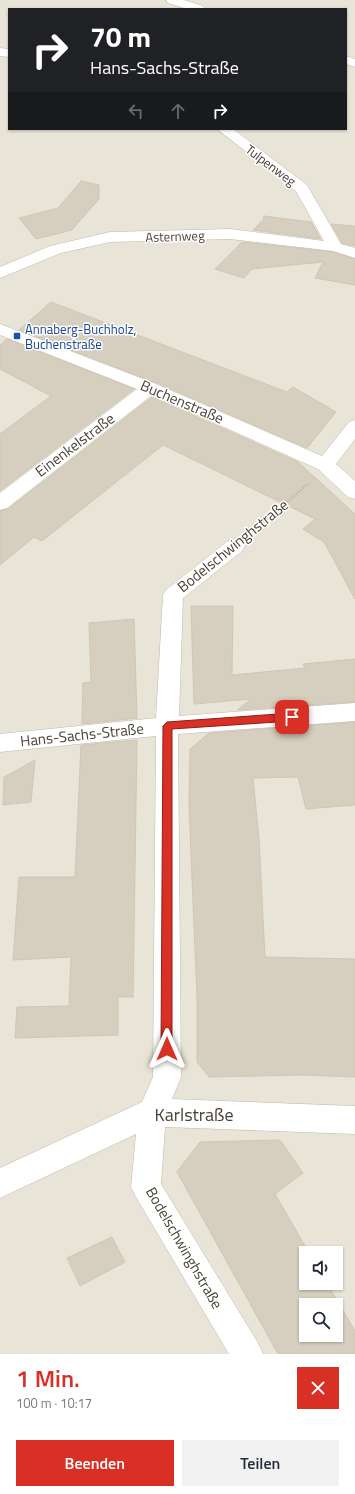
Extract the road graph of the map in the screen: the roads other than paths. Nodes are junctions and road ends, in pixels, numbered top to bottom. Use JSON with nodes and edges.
{"nodes":[{"id":1,"x":172,"y":0,"type":"edge"},
{"id":2,"x":196,"y":8,"type":"edge"},
{"id":3,"x":225,"y":130,"type":"edge"},
{"id":4,"x":335,"y":247,"type":"junction"},
{"id":5,"x":355,"y":253,"type":"edge"},
{"id":6,"x":0,"y":273,"type":"edge"},
{"id":7,"x":0,"y":329,"type":"edge"},
{"id":8,"x":150,"y":388,"type":"junction"},
{"id":9,"x":355,"y":426,"type":"edge"},
{"id":10,"x":327,"y":466,"type":"junction"},
{"id":11,"x":355,"y":492,"type":"edge"},
{"id":12,"x":0,"y":503,"type":"edge"},
{"id":13,"x":235,"y":546,"type":"road end"},
{"id":14,"x":355,"y":712,"type":"edge"},
{"id":15,"x":167,"y":726,"type":"junction"},
{"id":16,"x":0,"y":743,"type":"edge"},
{"id":17,"x":152,"y":1112,"type":"junction"},
{"id":18,"x":355,"y":1120,"type":"edge"},
{"id":19,"x":0,"y":1183,"type":"edge"},
{"id":20,"x":247,"y":1354,"type":"edge"}],
"edges":[{"from":1,"to":2,"type":"street"},
{"from":3,"to":4,"type":"street","name":"Tulpenweg"},
{"from":4,"to":5,"type":"street","name":"Asternweg"},
{"from":4,"to":6,"type":"street","name":"Asternweg"},
{"from":7,"to":8,"type":"street","name":"Buchenstraße"},
{"from":8,"to":10,"type":"street","name":"Buchenstraße"},
{"from":8,"to":12,"type":"street","name":"Einenkelstraße"},
{"from":9,"to":10,"type":"street"},
{"from":10,"to":11,"type":"street","name":"Buchenstraße"},
{"from":13,"to":15,"type":"street","name":"Bodelschwinghstraße"},
{"from":14,"to":15,"type":"street","name":"Hans-Sachs-Straße"},
{"from":15,"to":16,"type":"street","name":"Hans-Sachs-Straße"},
{"from":15,"to":17,"type":"street","name":"Bodelschwinghstraße"},
{"from":17,"to":18,"type":"street","name":"Karlstraße"},
{"from":17,"to":19,"type":"street","name":"Karlstraße"},
{"from":17,"to":20,"type":"street","name":"Bodelschwinghstraße"}]}
